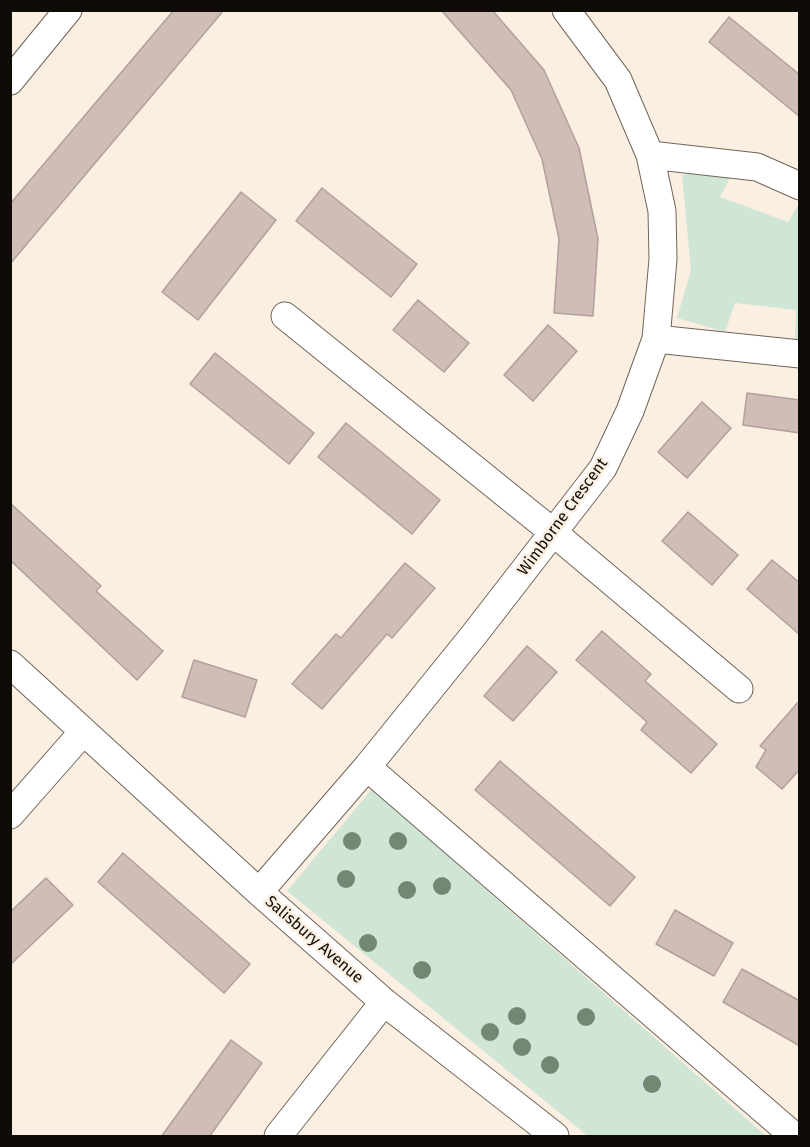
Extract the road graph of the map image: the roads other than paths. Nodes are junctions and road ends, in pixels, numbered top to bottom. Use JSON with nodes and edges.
{"nodes":[{"id":1,"x":68,"y":10,"type":"edge"},
{"id":2,"x":566,"y":10,"type":"edge"},
{"id":3,"x":12,"y":77,"type":"edge"},
{"id":4,"x":650,"y":155,"type":"junction"},
{"id":5,"x":800,"y":186,"type":"edge"},
{"id":6,"x":285,"y":316,"type":"dead end"},
{"id":7,"x":656,"y":339,"type":"junction"},
{"id":8,"x":800,"y":354,"type":"edge"},
{"id":9,"x":554,"y":533,"type":"junction"},
{"id":10,"x":10,"y":664,"type":"edge"},
{"id":11,"x":739,"y":688,"type":"dead end"},
{"id":12,"x":83,"y":732,"type":"junction"},
{"id":13,"x":367,"y":767,"type":"junction"},
{"id":14,"x":10,"y":815,"type":"edge"},
{"id":15,"x":259,"y":892,"type":"junction"},
{"id":16,"x":384,"y":1002,"type":"junction"},
{"id":17,"x":278,"y":1137,"type":"edge"},
{"id":18,"x":555,"y":1137,"type":"edge"},
{"id":19,"x":794,"y":1137,"type":"edge"}],
"edges":[{"from":1,"to":3,"type":"street"},
{"from":2,"to":4,"type":"street","name":"Wimborne Crescent"},
{"from":4,"to":5,"type":"street"},
{"from":4,"to":7,"type":"street","name":"Wimborne Crescent"},
{"from":6,"to":9,"type":"street"},
{"from":7,"to":8,"type":"street"},
{"from":7,"to":9,"type":"street","name":"Wimborne Crescent"},
{"from":9,"to":11,"type":"street"},
{"from":9,"to":13,"type":"street","name":"Wimborne Crescent"},
{"from":10,"to":12,"type":"street","name":"Salisbury Avenue"},
{"from":12,"to":14,"type":"street"},
{"from":12,"to":15,"type":"street","name":"Salisbury Avenue"},
{"from":13,"to":15,"type":"street","name":"Wimborne Crescent"},
{"from":13,"to":19,"type":"street"},
{"from":15,"to":16,"type":"street","name":"Salisbury Avenue"},
{"from":16,"to":17,"type":"street"},
{"from":16,"to":18,"type":"street","name":"Salisbury Avenue"}]}
